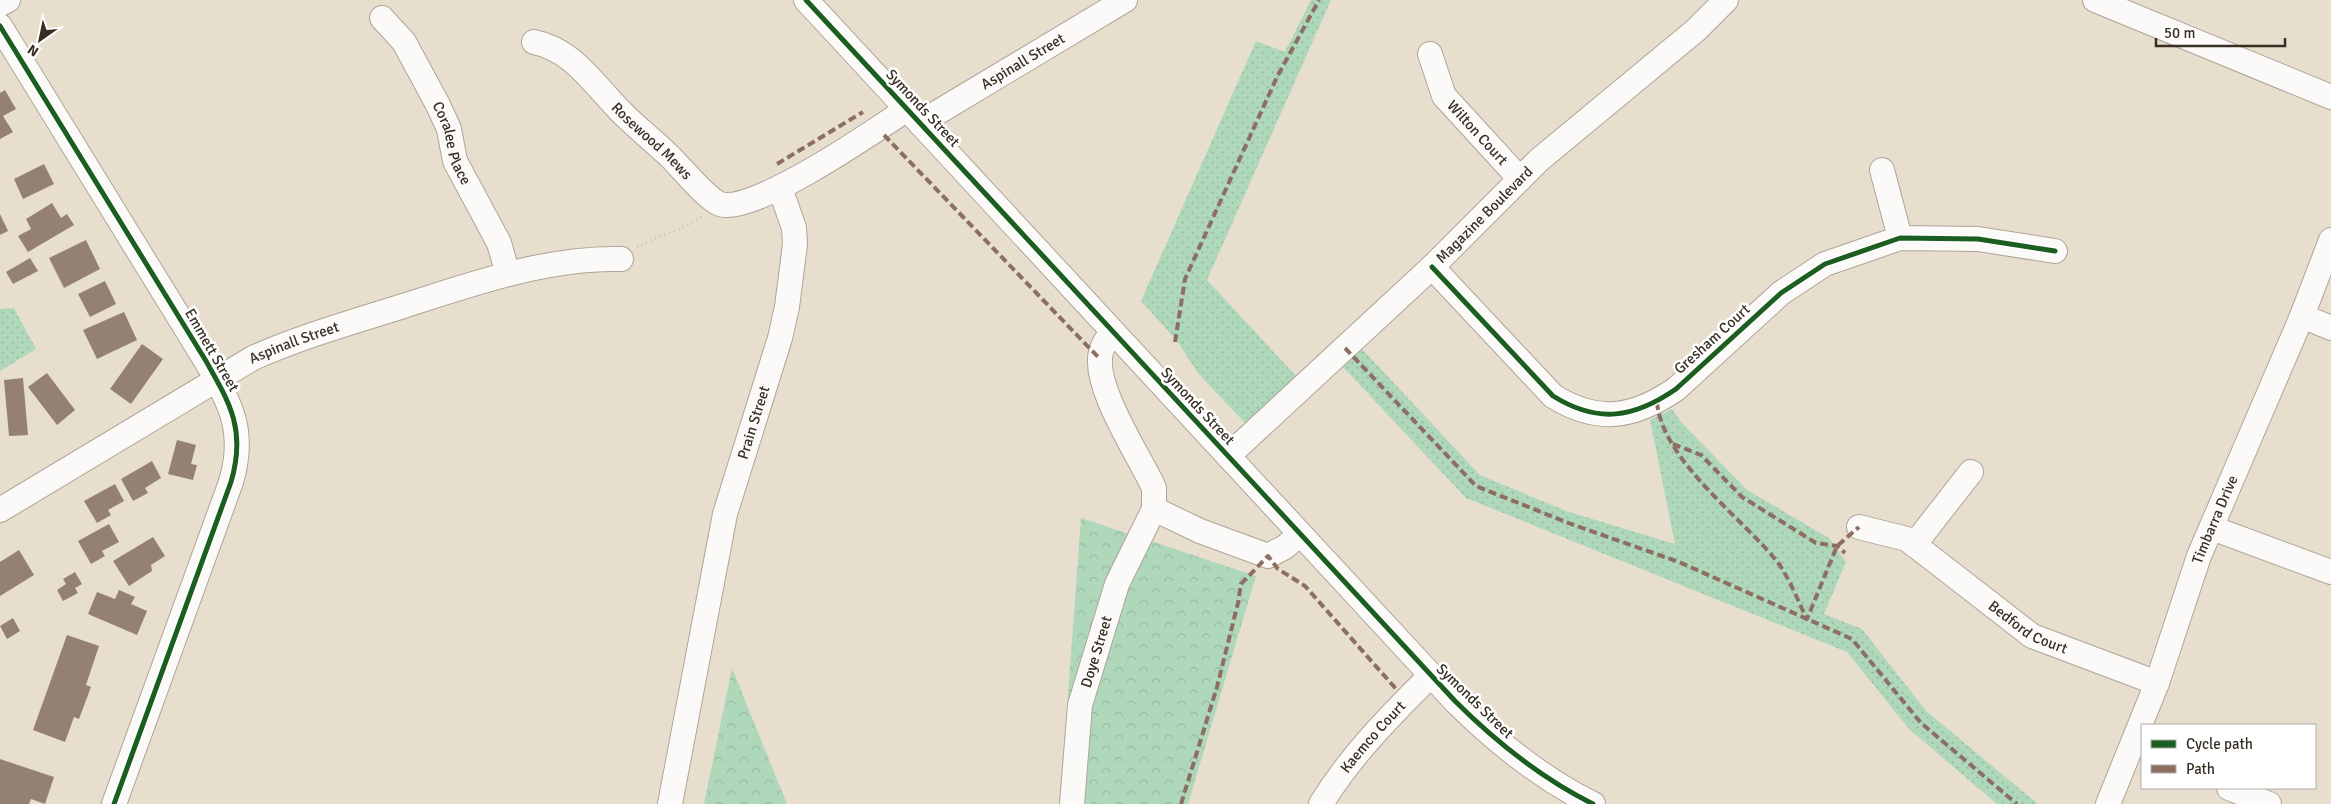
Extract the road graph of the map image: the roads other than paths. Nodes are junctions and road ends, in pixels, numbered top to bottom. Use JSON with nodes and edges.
{"nodes":[{"id":1,"x":8,"y":0,"type":"edge"},
{"id":2,"x":806,"y":0,"type":"edge"},
{"id":3,"x":1123,"y":0,"type":"edge"},
{"id":4,"x":1726,"y":0,"type":"edge"},
{"id":5,"x":2095,"y":0,"type":"edge"},
{"id":6,"x":0,"y":4,"type":"edge"},
{"id":7,"x":382,"y":18,"type":"dead end"},
{"id":8,"x":0,"y":26,"type":"edge"},
{"id":9,"x":534,"y":42,"type":"dead end"},
{"id":10,"x":1430,"y":54,"type":"dead end"},
{"id":11,"x":2331,"y":97,"type":"edge"},
{"id":12,"x":914,"y":116,"type":"junction"},
{"id":13,"x":1882,"y":170,"type":"dead end"},
{"id":14,"x":1520,"y":179,"type":"junction"},
{"id":15,"x":780,"y":188,"type":"junction"},
{"id":16,"x":1900,"y":238,"type":"junction"},
{"id":17,"x":2331,"y":240,"type":"edge"},
{"id":18,"x":2055,"y":251,"type":"dead end"},
{"id":19,"x":621,"y":259,"type":"road end"},
{"id":20,"x":1432,"y":267,"type":"junction"},
{"id":21,"x":508,"y":274,"type":"junction"},
{"id":22,"x":2302,"y":316,"type":"junction"},
{"id":23,"x":2331,"y":328,"type":"edge"},
{"id":24,"x":1113,"y":332,"type":"junction"},
{"id":25,"x":216,"y":380,"type":"junction"},
{"id":26,"x":1228,"y":456,"type":"junction"},
{"id":27,"x":1971,"y":472,"type":"dead end"},
{"id":28,"x":1154,"y":509,"type":"junction"},
{"id":29,"x":0,"y":510,"type":"edge"},
{"id":30,"x":1859,"y":527,"type":"dead end"},
{"id":31,"x":2212,"y":528,"type":"junction"},
{"id":32,"x":1300,"y":534,"type":"junction"},
{"id":33,"x":1914,"y":545,"type":"junction"},
{"id":34,"x":2331,"y":572,"type":"edge"},
{"id":35,"x":1431,"y":675,"type":"junction"},
{"id":36,"x":2157,"y":684,"type":"junction"},
{"id":37,"x":2145,"y":724,"type":"edge"},
{"id":38,"x":2141,"y":738,"type":"edge"},
{"id":39,"x":2137,"y":751,"type":"edge"},
{"id":40,"x":2232,"y":789,"type":"edge"},
{"id":41,"x":114,"y":804,"type":"edge"},
{"id":42,"x":670,"y":804,"type":"edge"},
{"id":43,"x":1072,"y":804,"type":"edge"},
{"id":44,"x":1321,"y":804,"type":"edge"},
{"id":45,"x":1593,"y":804,"type":"edge"},
{"id":46,"x":2108,"y":804,"type":"edge"},
{"id":47,"x":2269,"y":804,"type":"edge"}],
"edges":[{"from":1,"to":6,"type":"street"},
{"from":2,"to":12,"type":"street","name":"Symonds Street"},
{"from":3,"to":12,"type":"street","name":"Aspinall Street"},
{"from":4,"to":14,"type":"street","name":"Magazine Boulevard"},
{"from":5,"to":11,"type":"street"},
{"from":7,"to":21,"type":"street","name":"Coralee Place"},
{"from":8,"to":25,"type":"street","name":"Emmett Street"},
{"from":9,"to":15,"type":"street","name":"Rosewood Mews"},
{"from":10,"to":14,"type":"street","name":"Wilton Court"},
{"from":12,"to":15,"type":"street"},
{"from":12,"to":24,"type":"street","name":"Symonds Street"},
{"from":13,"to":16,"type":"street"},
{"from":14,"to":20,"type":"street","name":"Magazine Boulevard"},
{"from":15,"to":42,"type":"street","name":"Prain Street"},
{"from":16,"to":18,"type":"street","name":"Gresham Court"},
{"from":16,"to":20,"type":"street","name":"Gresham Court"},
{"from":17,"to":22,"type":"street","name":"Timbarra Drive"},
{"from":19,"to":21,"type":"street","name":"Aspinall Street"},
{"from":20,"to":26,"type":"street","name":"Magazine Boulevard"},
{"from":21,"to":25,"type":"street","name":"Aspinall Street"},
{"from":22,"to":23,"type":"street"},
{"from":22,"to":31,"type":"street","name":"Timbarra Drive"},
{"from":24,"to":26,"type":"street","name":"Symonds Street"},
{"from":24,"to":28,"type":"street"},
{"from":25,"to":29,"type":"street","name":"Aspinall Street"},
{"from":25,"to":41,"type":"street","name":"Emmett Street"},
{"from":26,"to":32,"type":"street","name":"Symonds Street"},
{"from":27,"to":33,"type":"street"},
{"from":28,"to":32,"type":"street"},
{"from":28,"to":43,"type":"street","name":"Doye Street"},
{"from":30,"to":33,"type":"street","name":"Bedford Court"},
{"from":31,"to":34,"type":"street"},
{"from":31,"to":36,"type":"street","name":"Timbarra Drive"},
{"from":32,"to":35,"type":"street","name":"Symonds Street"},
{"from":33,"to":36,"type":"street","name":"Bedford Court"},
{"from":35,"to":44,"type":"street","name":"Kaemco Court"},
{"from":35,"to":45,"type":"street","name":"Symonds Street"},
{"from":36,"to":37,"type":"street","name":"Timbarra Drive"},
{"from":38,"to":39,"type":"street","name":"Timbarra Drive"},
{"from":39,"to":46,"type":"street","name":"Timbarra Drive"},
{"from":40,"to":47,"type":"street"}]}
